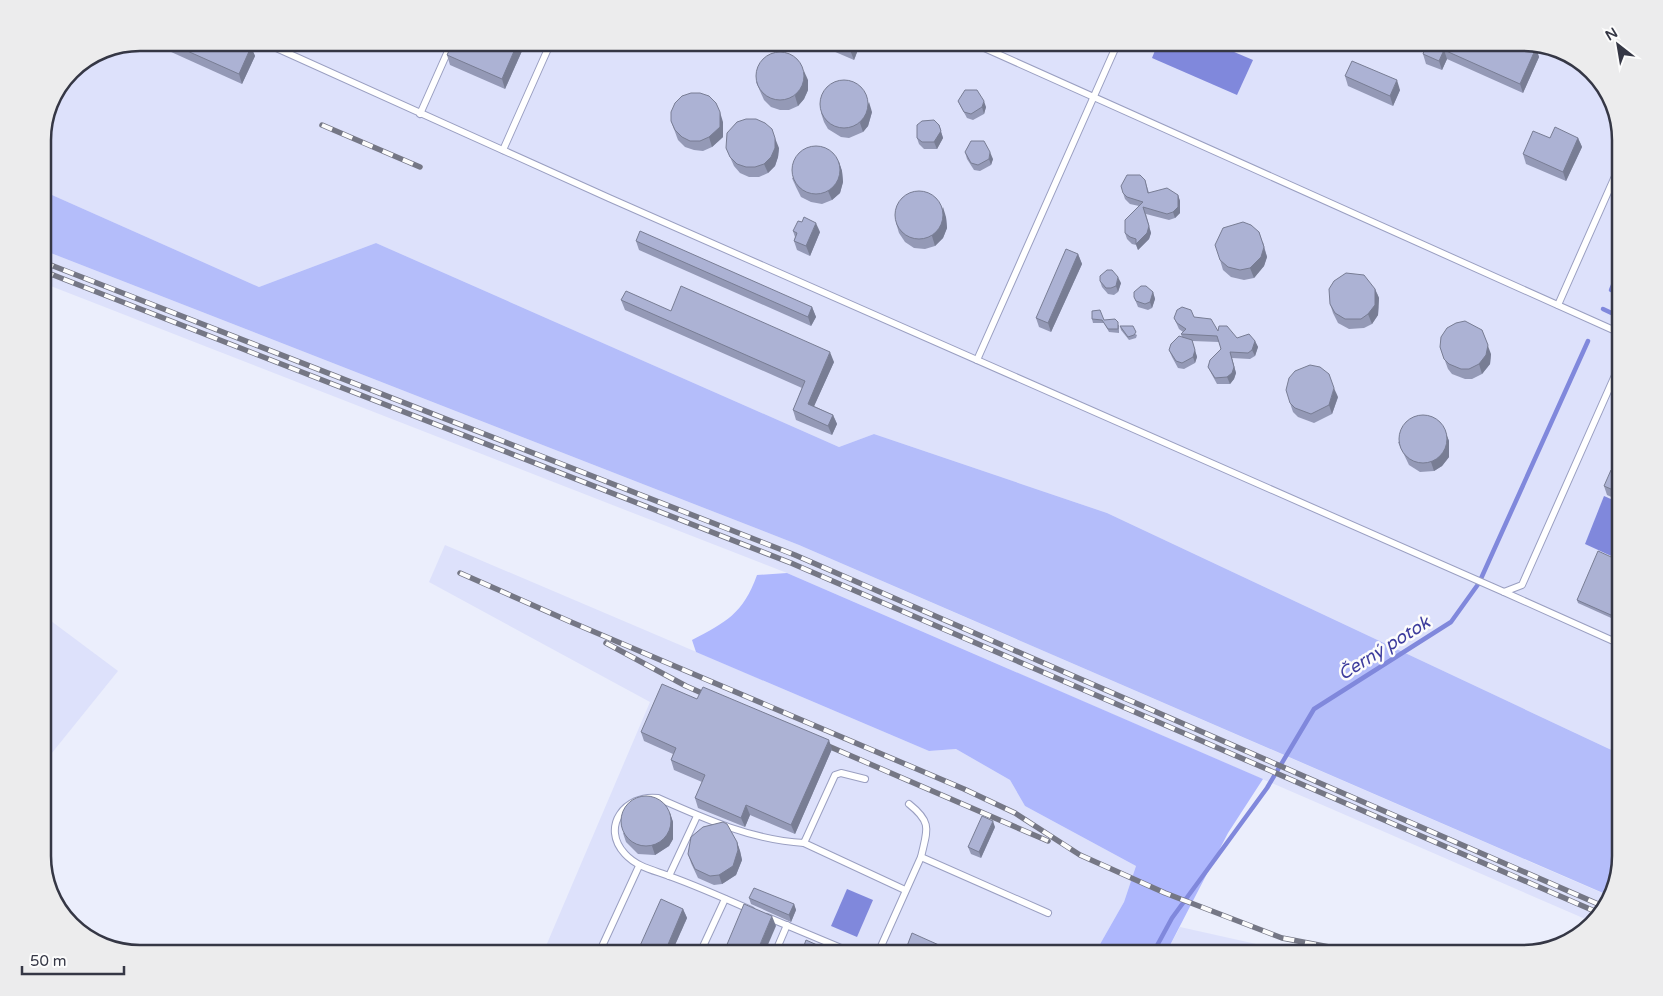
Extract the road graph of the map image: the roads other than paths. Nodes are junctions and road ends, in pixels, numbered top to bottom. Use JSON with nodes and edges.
{"nodes":[{"id":1,"x":282,"y":51,"type":"edge"},
{"id":2,"x":448,"y":51,"type":"edge"},
{"id":3,"x":547,"y":51,"type":"edge"},
{"id":4,"x":991,"y":51,"type":"edge"},
{"id":5,"x":1114,"y":51,"type":"edge"},
{"id":6,"x":1094,"y":97,"type":"junction"},
{"id":7,"x":420,"y":114,"type":"junction"},
{"id":8,"x":503,"y":150,"type":"junction"},
{"id":9,"x":1612,"y":183,"type":"edge"},
{"id":10,"x":1558,"y":305,"type":"junction"},
{"id":11,"x":1612,"y":329,"type":"edge"},
{"id":12,"x":976,"y":360,"type":"junction"},
{"id":13,"x":1612,"y":382,"type":"edge"},
{"id":14,"x":1504,"y":592,"type":"junction"},
{"id":15,"x":1612,"y":640,"type":"edge"},
{"id":16,"x":865,"y":779,"type":"dead end"},
{"id":17,"x":909,"y":804,"type":"dead end"},
{"id":18,"x":697,"y":816,"type":"junction"},
{"id":19,"x":804,"y":843,"type":"junction"},
{"id":20,"x":921,"y":857,"type":"junction"},
{"id":21,"x":639,"y":866,"type":"junction"},
{"id":22,"x":669,"y":876,"type":"junction"},
{"id":23,"x":906,"y":890,"type":"junction"},
{"id":24,"x":725,"y":898,"type":"junction"},
{"id":25,"x":1048,"y":913,"type":"dead end"},
{"id":26,"x":787,"y":925,"type":"junction"},
{"id":27,"x":604,"y":945,"type":"edge"},
{"id":28,"x":704,"y":945,"type":"edge"},
{"id":29,"x":779,"y":945,"type":"edge"},
{"id":30,"x":833,"y":945,"type":"edge"},
{"id":31,"x":882,"y":945,"type":"edge"}],
"edges":[{"from":1,"to":7,"type":"lane"},
{"from":2,"to":7,"type":"lane"},
{"from":3,"to":8,"type":"lane"},
{"from":4,"to":6,"type":"lane"},
{"from":5,"to":6,"type":"lane"},
{"from":6,"to":10,"type":"lane"},
{"from":6,"to":12,"type":"lane"},
{"from":7,"to":8,"type":"lane"},
{"from":8,"to":12,"type":"lane"},
{"from":9,"to":10,"type":"lane"},
{"from":10,"to":11,"type":"lane"},
{"from":12,"to":14,"type":"lane"},
{"from":13,"to":14,"type":"lane"},
{"from":14,"to":15,"type":"lane"},
{"from":16,"to":19,"type":"lane"},
{"from":17,"to":20,"type":"lane"},
{"from":18,"to":19,"type":"lane"},
{"from":18,"to":21,"type":"lane"},
{"from":18,"to":22,"type":"lane"},
{"from":19,"to":23,"type":"lane"},
{"from":20,"to":23,"type":"lane"},
{"from":20,"to":25,"type":"lane"},
{"from":21,"to":22,"type":"lane"},
{"from":21,"to":27,"type":"lane"},
{"from":22,"to":24,"type":"lane"},
{"from":23,"to":31,"type":"lane"},
{"from":24,"to":26,"type":"lane"},
{"from":24,"to":28,"type":"lane"},
{"from":26,"to":29,"type":"lane"},
{"from":26,"to":30,"type":"lane"}]}
